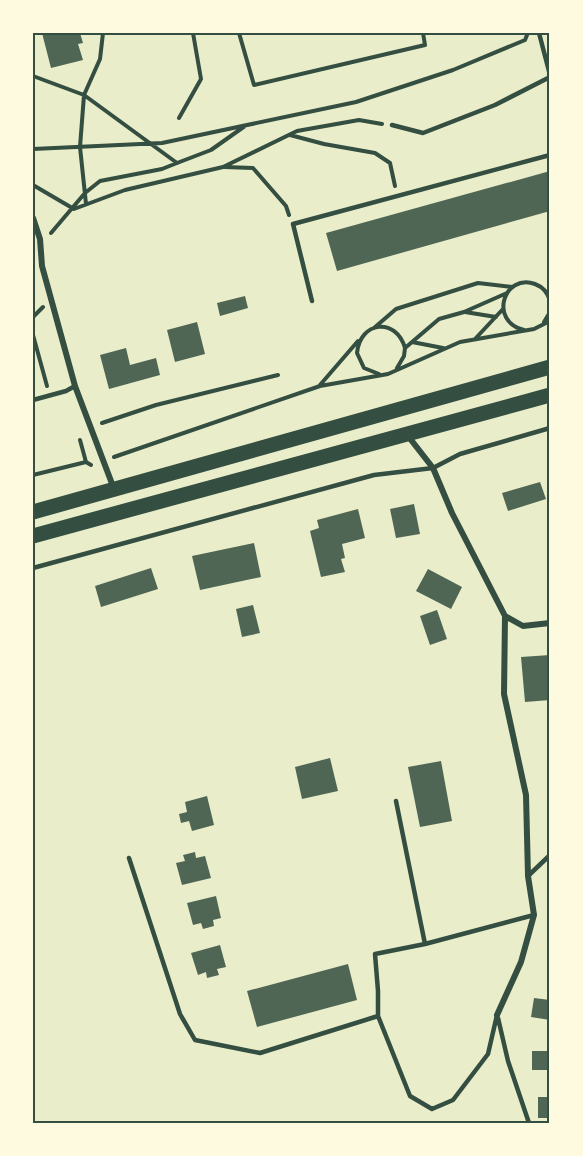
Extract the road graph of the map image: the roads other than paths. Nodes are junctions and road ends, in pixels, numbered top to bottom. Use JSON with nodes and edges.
{"nodes":[{"id":1,"x":539,"y":33,"type":"edge"},
{"id":2,"x":550,"y":76,"type":"edge"},
{"id":3,"x":392,"y":125,"type":"road end"},
{"id":4,"x":550,"y":155,"type":"edge"},
{"id":5,"x":33,"y":218,"type":"edge"},
{"id":6,"x":312,"y":301,"type":"dead end"},
{"id":7,"x":550,"y":367,"type":"edge"},
{"id":8,"x":75,"y":386,"type":"junction"},
{"id":9,"x":550,"y":395,"type":"edge"},
{"id":10,"x":33,"y":400,"type":"edge"},
{"id":11,"x":550,"y":428,"type":"edge"},
{"id":12,"x":408,"y":435,"type":"junction"},
{"id":13,"x":433,"y":468,"type":"junction"},
{"id":14,"x":114,"y":489,"type":"junction"},
{"id":15,"x":33,"y":512,"type":"edge"},
{"id":16,"x":33,"y":536,"type":"edge"},
{"id":17,"x":33,"y":568,"type":"edge"},
{"id":18,"x":505,"y":615,"type":"junction"},
{"id":19,"x":550,"y":623,"type":"edge"},
{"id":20,"x":396,"y":801,"type":"dead end"},
{"id":21,"x":550,"y":855,"type":"edge"},
{"id":22,"x":129,"y":858,"type":"dead end"},
{"id":23,"x":528,"y":876,"type":"junction"},
{"id":24,"x":534,"y":915,"type":"junction"},
{"id":25,"x":425,"y":944,"type":"junction"},
{"id":26,"x":378,"y":1016,"type":"junction"},
{"id":27,"x":497,"y":1016,"type":"junction"},
{"id":28,"x":529,"y":1123,"type":"edge"}],
"edges":[{"from":1,"to":2,"type":"lane"},
{"from":2,"to":3,"type":"lane"},
{"from":4,"to":6,"type":"lane"},
{"from":5,"to":8,"type":"street"},
{"from":7,"to":14,"type":"main road"},
{"from":8,"to":10,"type":"lane"},
{"from":8,"to":14,"type":"street"},
{"from":9,"to":12,"type":"main road"},
{"from":11,"to":13,"type":"lane"},
{"from":12,"to":13,"type":"street"},
{"from":12,"to":16,"type":"main road"},
{"from":13,"to":17,"type":"lane"},
{"from":13,"to":18,"type":"street"},
{"from":14,"to":15,"type":"main road"},
{"from":18,"to":19,"type":"street"},
{"from":18,"to":23,"type":"street"},
{"from":20,"to":25,"type":"lane"},
{"from":21,"to":23,"type":"lane"},
{"from":22,"to":26,"type":"lane"},
{"from":23,"to":24,"type":"street"},
{"from":24,"to":25,"type":"lane"},
{"from":24,"to":27,"type":"street"},
{"from":25,"to":26,"type":"lane"},
{"from":26,"to":27,"type":"lane"},
{"from":27,"to":28,"type":"lane"}]}
